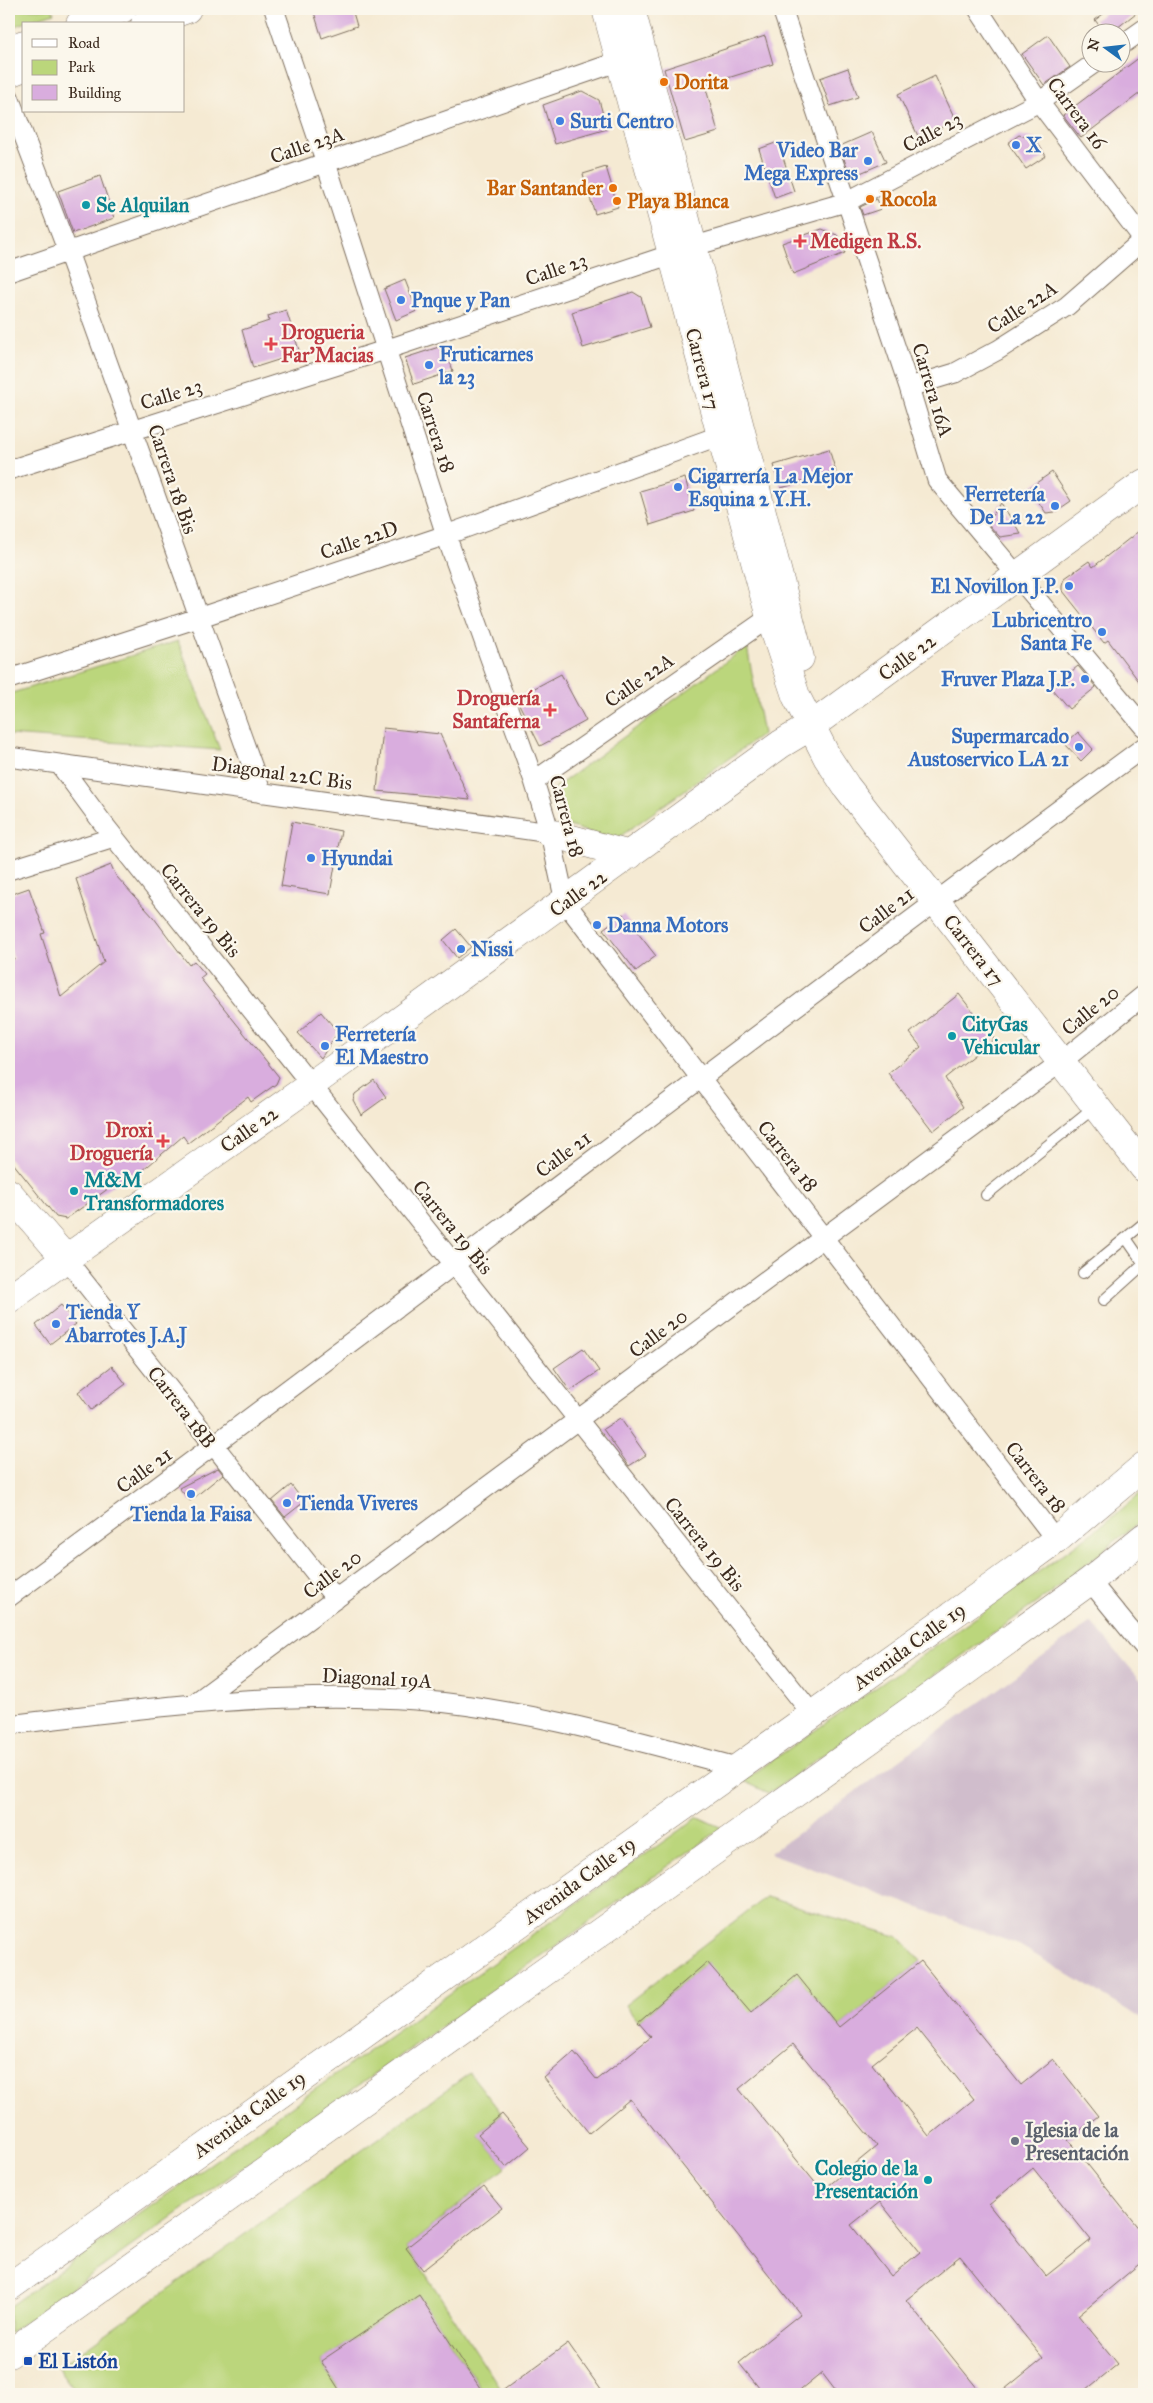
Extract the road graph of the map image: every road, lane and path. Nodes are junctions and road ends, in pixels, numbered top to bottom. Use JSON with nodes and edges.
{"nodes":[{"id":1,"x":122,"y":9,"type":"edge"},
{"id":2,"x":187,"y":9,"type":"edge"},
{"id":3,"x":274,"y":9,"type":"edge"},
{"id":4,"x":606,"y":9,"type":"edge"},
{"id":5,"x":631,"y":9,"type":"edge"},
{"id":6,"x":782,"y":9,"type":"edge"},
{"id":7,"x":978,"y":9,"type":"edge"},
{"id":8,"x":86,"y":22,"type":"edge"},
{"id":9,"x":151,"y":22,"type":"edge"},
{"id":10,"x":1144,"y":28,"type":"edge"},
{"id":11,"x":1130,"y":38,"type":"edge"},
{"id":12,"x":22,"y":45,"type":"edge"},
{"id":13,"x":9,"y":49,"type":"edge"},
{"id":14,"x":620,"y":61,"type":"junction"},
{"id":15,"x":22,"y":68,"type":"edge"},
{"id":16,"x":1082,"y":72,"type":"edge"},
{"id":17,"x":9,"y":73,"type":"edge"},
{"id":18,"x":9,"y":96,"type":"edge"},
{"id":19,"x":1039,"y":102,"type":"junction"},
{"id":20,"x":326,"y":163,"type":"junction"},
{"id":21,"x":846,"y":202,"type":"junction"},
{"id":22,"x":1144,"y":239,"type":"edge"},
{"id":23,"x":683,"y":250,"type":"junction"},
{"id":24,"x":68,"y":252,"type":"junction"},
{"id":25,"x":9,"y":272,"type":"edge"},
{"id":26,"x":385,"y":350,"type":"junction"},
{"id":27,"x":909,"y":387,"type":"junction"},
{"id":28,"x":132,"y":430,"type":"junction"},
{"id":29,"x":721,"y":435,"type":"junction"},
{"id":30,"x":9,"y":470,"type":"edge"},
{"id":31,"x":1144,"y":482,"type":"edge"},
{"id":32,"x":446,"y":535,"type":"junction"},
{"id":33,"x":1017,"y":578,"type":"junction"},
{"id":34,"x":770,"y":617,"type":"junction"},
{"id":35,"x":198,"y":618,"type":"junction"},
{"id":36,"x":9,"y":678,"type":"edge"},
{"id":37,"x":811,"y":726,"type":"junction"},
{"id":38,"x":1144,"y":727,"type":"edge"},
{"id":39,"x":1144,"y":747,"type":"edge"},
{"id":40,"x":9,"y":757,"type":"edge"},
{"id":41,"x":60,"y":765,"type":"junction"},
{"id":42,"x":534,"y":780,"type":"junction"},
{"id":43,"x":262,"y":794,"type":"junction"},
{"id":44,"x":108,"y":829,"type":"junction"},
{"id":45,"x":550,"y":832,"type":"junction"},
{"id":46,"x":630,"y":855,"type":"junction"},
{"id":47,"x":9,"y":870,"type":"edge"},
{"id":48,"x":936,"y":900,"type":"junction"},
{"id":49,"x":565,"y":902,"type":"junction"},
{"id":50,"x":1144,"y":995,"type":"edge"},
{"id":51,"x":1061,"y":1062,"type":"junction"},
{"id":52,"x":700,"y":1078,"type":"junction"},
{"id":53,"x":311,"y":1085,"type":"junction"},
{"id":54,"x":1095,"y":1107,"type":"junction"},
{"id":55,"x":1144,"y":1168,"type":"edge"},
{"id":56,"x":9,"y":1193,"type":"edge"},
{"id":57,"x":986,"y":1195,"type":"dead end"},
{"id":58,"x":1144,"y":1223,"type":"edge"},
{"id":59,"x":823,"y":1238,"type":"junction"},
{"id":60,"x":1126,"y":1238,"type":"junction"},
{"id":61,"x":66,"y":1259,"type":"junction"},
{"id":62,"x":455,"y":1265,"type":"junction"},
{"id":63,"x":1083,"y":1273,"type":"dead end"},
{"id":64,"x":9,"y":1299,"type":"edge"},
{"id":65,"x":1104,"y":1300,"type":"dead end"},
{"id":66,"x":578,"y":1420,"type":"junction"},
{"id":67,"x":213,"y":1447,"type":"junction"},
{"id":68,"x":1144,"y":1466,"type":"edge"},
{"id":69,"x":1144,"y":1537,"type":"edge"},
{"id":70,"x":1056,"y":1540,"type":"junction"},
{"id":71,"x":1090,"y":1581,"type":"junction"},
{"id":72,"x":9,"y":1597,"type":"edge"},
{"id":73,"x":336,"y":1599,"type":"junction"},
{"id":74,"x":1144,"y":1647,"type":"edge"},
{"id":75,"x":195,"y":1703,"type":"junction"},
{"id":76,"x":813,"y":1715,"type":"junction"},
{"id":77,"x":9,"y":1725,"type":"edge"},
{"id":78,"x":737,"y":1768,"type":"junction"},
{"id":79,"x":9,"y":2288,"type":"edge"},
{"id":80,"x":9,"y":2354,"type":"edge"}],
"edges":[{"from":1,"to":8,"type":"street"},
{"from":2,"to":9,"type":"street"},
{"from":3,"to":20,"type":"street","name":"Carrera 18"},
{"from":4,"to":14,"type":"street","name":"Carrera 17"},
{"from":5,"to":23,"type":"street","name":"Carrera 17"},
{"from":6,"to":21,"type":"street","name":"Carrera 16A"},
{"from":7,"to":19,"type":"street","name":"Carrera 16"},
{"from":10,"to":11,"type":"street"},
{"from":12,"to":13,"type":"street"},
{"from":14,"to":20,"type":"street","name":"Calle 23A"},
{"from":14,"to":23,"type":"street","name":"Carrera 17"},
{"from":15,"to":17,"type":"street"},
{"from":16,"to":19,"type":"street","name":"Calle 23"},
{"from":18,"to":24,"type":"street","name":"Carrera 18 Bis"},
{"from":19,"to":21,"type":"street","name":"Calle 23"},
{"from":19,"to":22,"type":"street","name":"Carrera 16"},
{"from":20,"to":24,"type":"street","name":"Calle 23A"},
{"from":20,"to":26,"type":"street","name":"Carrera 18"},
{"from":21,"to":23,"type":"street","name":"Calle 23"},
{"from":21,"to":27,"type":"street","name":"Carrera 16A"},
{"from":22,"to":27,"type":"street","name":"Calle 22A"},
{"from":23,"to":26,"type":"street","name":"Calle 23"},
{"from":23,"to":29,"type":"street","name":"Carrera 17"},
{"from":23,"to":37,"type":"street","name":"Carrera 17"},
{"from":24,"to":25,"type":"street","name":"Calle 23A"},
{"from":24,"to":28,"type":"street","name":"Carrera 18 Bis"},
{"from":26,"to":28,"type":"street","name":"Calle 23"},
{"from":26,"to":32,"type":"street","name":"Carrera 18"},
{"from":27,"to":33,"type":"street","name":"Carrera 16A"},
{"from":28,"to":30,"type":"street","name":"Calle 23"},
{"from":28,"to":35,"type":"street","name":"Carrera 18 Bis"},
{"from":29,"to":32,"type":"street","name":"Calle 22D"},
{"from":29,"to":34,"type":"street","name":"Carrera 17"},
{"from":31,"to":33,"type":"street","name":"Calle 22"},
{"from":32,"to":35,"type":"street","name":"Calle 22D"},
{"from":32,"to":42,"type":"street","name":"Carrera 18"},
{"from":33,"to":37,"type":"street","name":"Calle 22"},
{"from":33,"to":38,"type":"street","name":"Carrera 16A"},
{"from":34,"to":37,"type":"street","name":"Carrera 17"},
{"from":34,"to":42,"type":"street","name":"Calle 22A"},
{"from":35,"to":36,"type":"street","name":"Calle 22D"},
{"from":35,"to":43,"type":"street","name":"Carrera 18 Bis"},
{"from":37,"to":46,"type":"street","name":"Calle 22"},
{"from":37,"to":48,"type":"street","name":"Carrera 17"},
{"from":39,"to":48,"type":"street","name":"Calle 21"},
{"from":40,"to":41,"type":"street","name":"Diagonal 22C Bis"},
{"from":41,"to":43,"type":"street","name":"Diagonal 22C Bis"},
{"from":41,"to":44,"type":"street","name":"Carrera 19 Bis"},
{"from":42,"to":45,"type":"street","name":"Carrera 18"},
{"from":43,"to":45,"type":"street","name":"Diagonal 22C Bis"},
{"from":44,"to":47,"type":"street"},
{"from":44,"to":53,"type":"street","name":"Carrera 19 Bis"},
{"from":45,"to":46,"type":"street"},
{"from":45,"to":49,"type":"street","name":"Carrera 18"},
{"from":46,"to":49,"type":"street","name":"Calle 22"},
{"from":48,"to":51,"type":"street","name":"Carrera 17"},
{"from":48,"to":52,"type":"street","name":"Calle 21"},
{"from":49,"to":52,"type":"street","name":"Carrera 18"},
{"from":49,"to":53,"type":"street","name":"Calle 22"},
{"from":50,"to":51,"type":"street","name":"Calle 20"},
{"from":51,"to":54,"type":"street","name":"Carrera 17"},
{"from":51,"to":59,"type":"street","name":"Calle 20"},
{"from":52,"to":59,"type":"street","name":"Carrera 18"},
{"from":52,"to":62,"type":"street","name":"Calle 21"},
{"from":53,"to":61,"type":"street","name":"Calle 22"},
{"from":53,"to":62,"type":"street","name":"Carrera 19 Bis"},
{"from":54,"to":55,"type":"street","name":"Carrera 17"},
{"from":54,"to":57,"type":"lane"},
{"from":56,"to":61,"type":"street","name":"Carrera 18B"},
{"from":58,"to":60,"type":"lane"},
{"from":59,"to":66,"type":"street","name":"Calle 20"},
{"from":59,"to":70,"type":"street","name":"Carrera 18"},
{"from":60,"to":63,"type":"lane"},
{"from":60,"to":65,"type":"lane"},
{"from":61,"to":64,"type":"street","name":"Calle 22"},
{"from":61,"to":67,"type":"street","name":"Carrera 18B"},
{"from":62,"to":66,"type":"street","name":"Carrera 19 Bis"},
{"from":62,"to":67,"type":"street","name":"Calle 21"},
{"from":66,"to":73,"type":"street","name":"Calle 20"},
{"from":66,"to":76,"type":"street","name":"Carrera 19 Bis"},
{"from":67,"to":72,"type":"street","name":"Calle 21"},
{"from":67,"to":73,"type":"street","name":"Carrera 18B"},
{"from":68,"to":70,"type":"street","name":"Avenida Calle 19"},
{"from":69,"to":71,"type":"street"},
{"from":70,"to":76,"type":"street","name":"Avenida Calle 19"},
{"from":71,"to":74,"type":"street"},
{"from":71,"to":80,"type":"street"},
{"from":73,"to":75,"type":"street","name":"Calle 20"},
{"from":75,"to":77,"type":"street","name":"Diagonal 19A"},
{"from":75,"to":78,"type":"street","name":"Diagonal 19A"},
{"from":76,"to":78,"type":"street","name":"Avenida Calle 19"},
{"from":78,"to":79,"type":"street","name":"Avenida Calle 19"}]}
